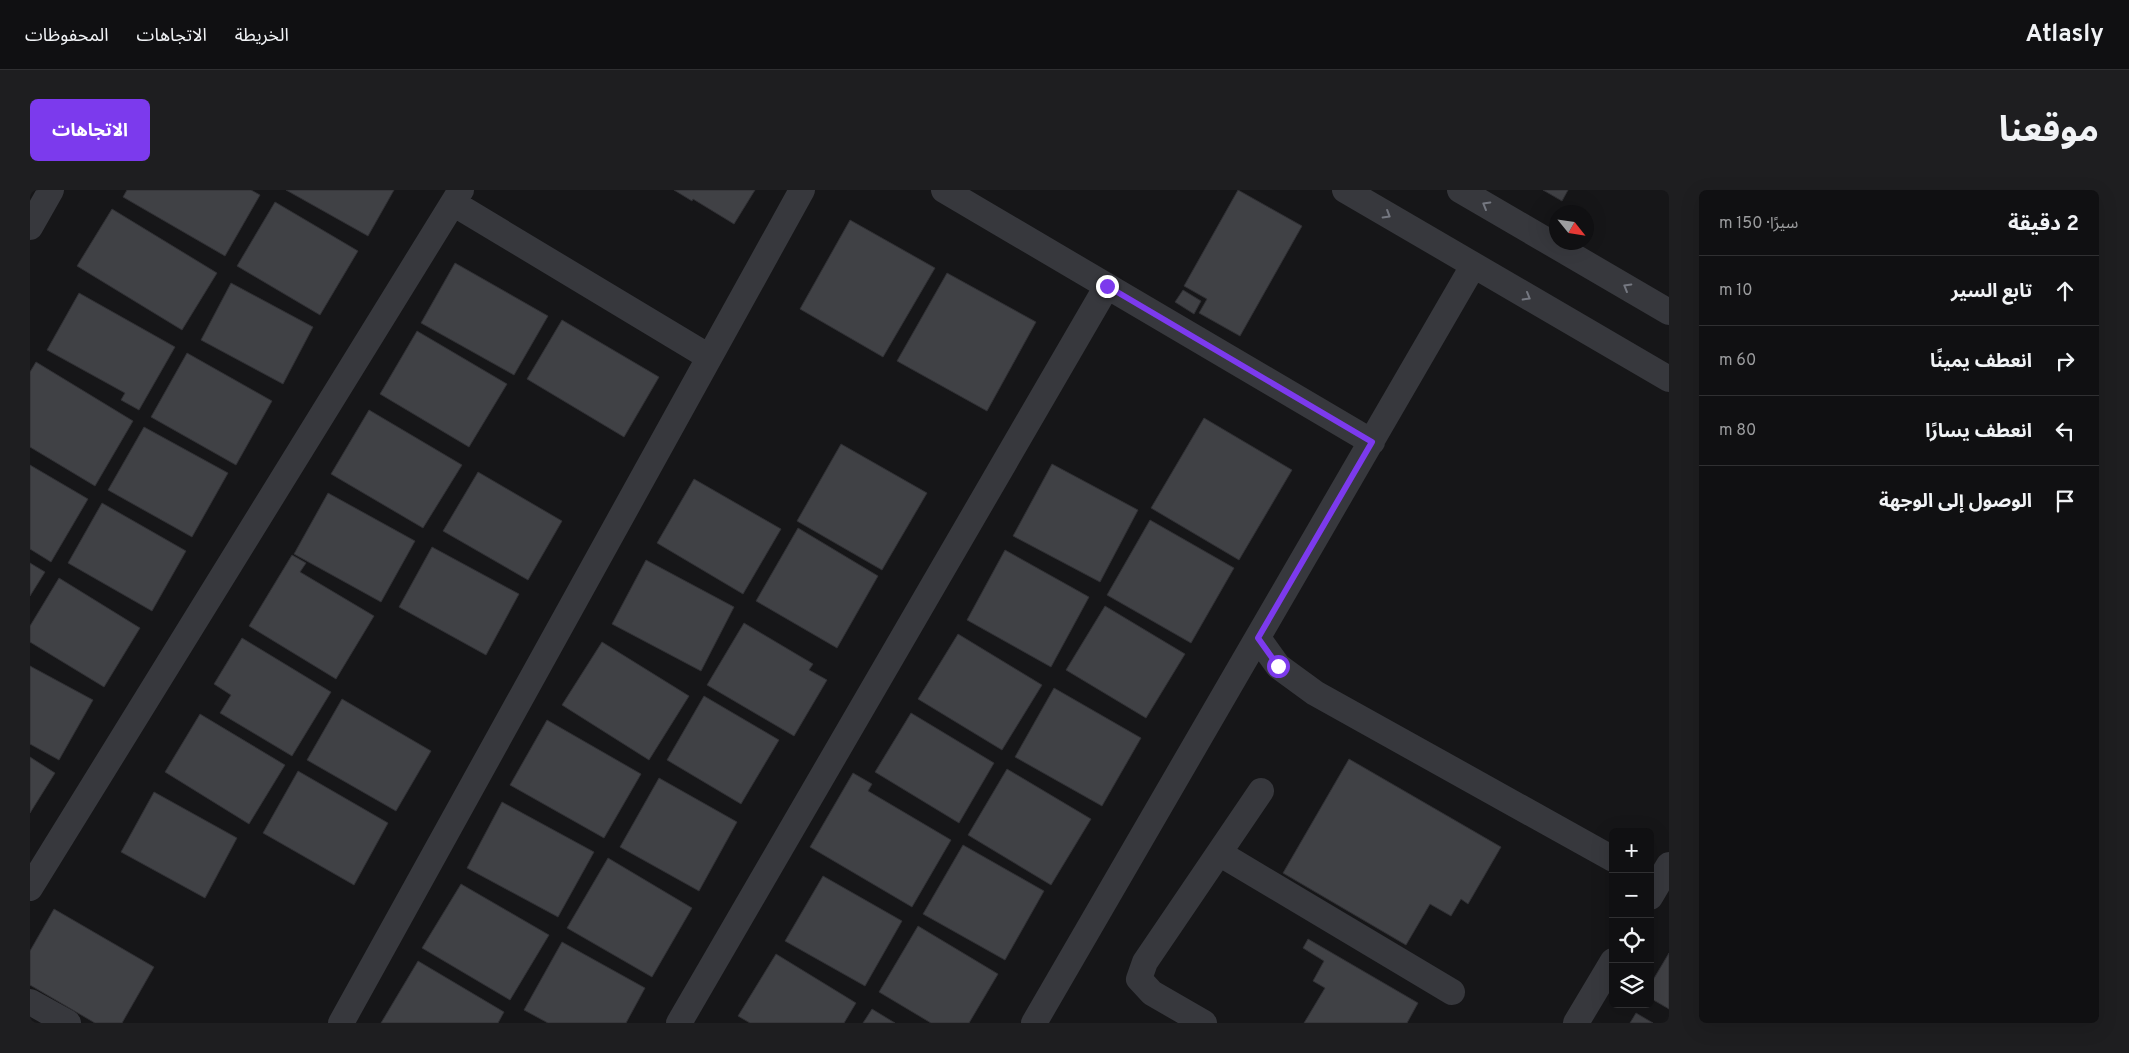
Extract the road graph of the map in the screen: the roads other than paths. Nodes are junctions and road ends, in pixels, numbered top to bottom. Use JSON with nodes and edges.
{"nodes":[{"id":1,"x":51,"y":190,"type":"edge"},
{"id":2,"x":802,"y":190,"type":"edge"},
{"id":3,"x":944,"y":190,"type":"edge"},
{"id":4,"x":1345,"y":190,"type":"edge"},
{"id":5,"x":1460,"y":190,"type":"edge"},
{"id":6,"x":457,"y":196,"type":"edge"},
{"id":7,"x":30,"y":227,"type":"edge"},
{"id":8,"x":1474,"y":266,"type":"junction"},
{"id":9,"x":1107,"y":286,"type":"junction"},
{"id":10,"x":1669,"y":312,"type":"edge"},
{"id":11,"x":710,"y":357,"type":"junction"},
{"id":12,"x":1669,"y":379,"type":"edge"},
{"id":13,"x":1372,"y":442,"type":"junction"},
{"id":14,"x":1258,"y":638,"type":"junction"},
{"id":15,"x":1261,"y":791,"type":"dead end"},
{"id":16,"x":1219,"y":853,"type":"junction"},
{"id":17,"x":1609,"y":857,"type":"edge"},
{"id":18,"x":1654,"y":863,"type":"edge"},
{"id":19,"x":1669,"y":864,"type":"edge"},
{"id":20,"x":30,"y":888,"type":"edge"},
{"id":21,"x":1654,"y":890,"type":"edge"},
{"id":22,"x":1612,"y":963,"type":"edge"},
{"id":23,"x":1452,"y":992,"type":"dead end"},
{"id":24,"x":30,"y":1002,"type":"edge"},
{"id":25,"x":68,"y":1023,"type":"edge"},
{"id":26,"x":341,"y":1023,"type":"edge"},
{"id":27,"x":679,"y":1023,"type":"edge"},
{"id":28,"x":1034,"y":1023,"type":"edge"},
{"id":29,"x":1204,"y":1023,"type":"edge"},
{"id":30,"x":1576,"y":1023,"type":"edge"}],
"edges":[{"from":1,"to":7,"type":"street"},
{"from":2,"to":11,"type":"street"},
{"from":3,"to":9,"type":"street"},
{"from":4,"to":8,"type":"street","one_way":true},
{"from":10,"to":5,"type":"street","one_way":true},
{"from":6,"to":11,"type":"street"},
{"from":6,"to":20,"type":"street"},
{"from":8,"to":12,"type":"street","one_way":true},
{"from":8,"to":13,"type":"street"},
{"from":9,"to":13,"type":"street"},
{"from":9,"to":27,"type":"street"},
{"from":11,"to":26,"type":"street"},
{"from":13,"to":14,"type":"street"},
{"from":14,"to":17,"type":"street"},
{"from":14,"to":28,"type":"street"},
{"from":15,"to":16,"type":"street"},
{"from":16,"to":23,"type":"street"},
{"from":16,"to":29,"type":"street"},
{"from":18,"to":19,"type":"street"},
{"from":19,"to":21,"type":"street"},
{"from":22,"to":30,"type":"street"},
{"from":24,"to":25,"type":"street"}]}
